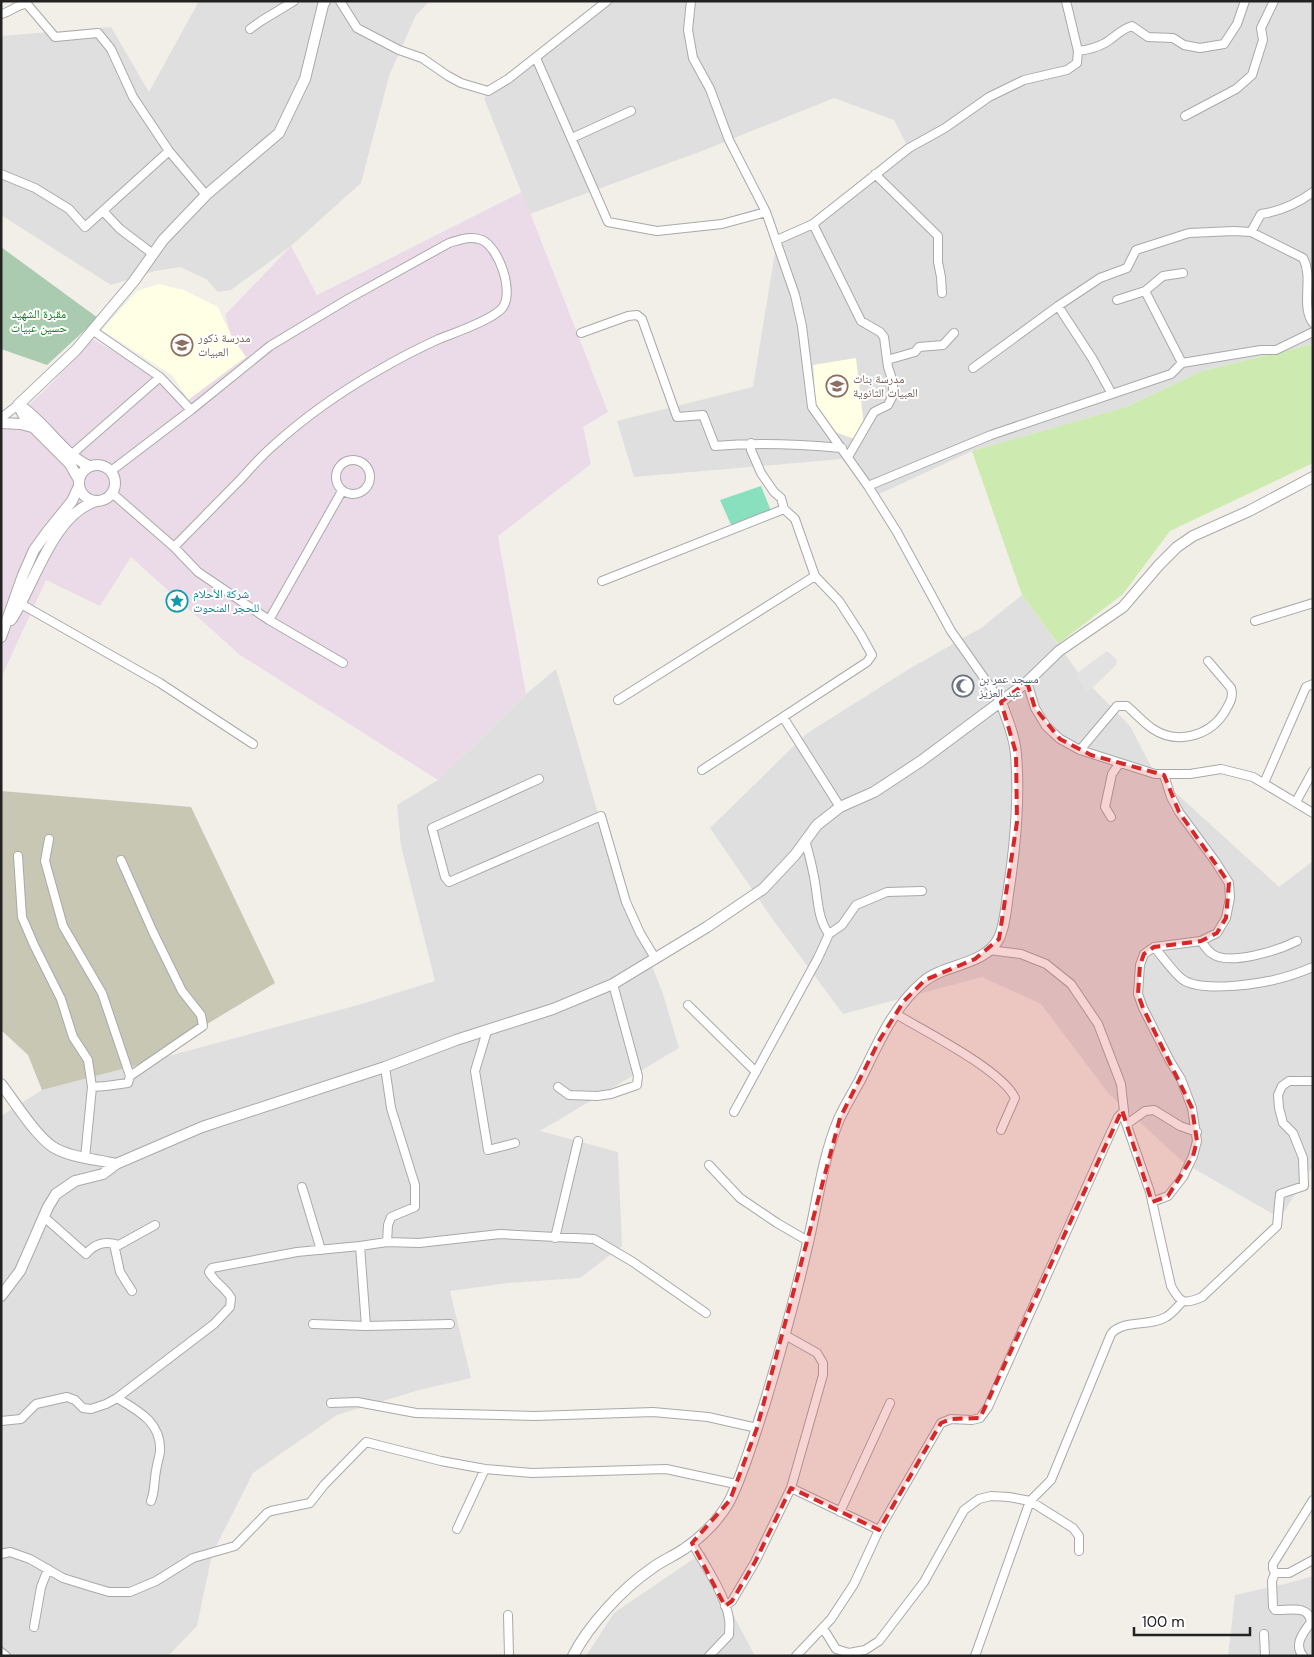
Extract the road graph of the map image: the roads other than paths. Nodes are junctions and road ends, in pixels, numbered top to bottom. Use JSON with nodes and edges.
{"nodes":[{"id":1,"x":294,"y":1,"type":"edge"},
{"id":2,"x":326,"y":1,"type":"edge"},
{"id":3,"x":340,"y":1,"type":"edge"},
{"id":4,"x":607,"y":1,"type":"edge"},
{"id":5,"x":691,"y":1,"type":"edge"},
{"id":6,"x":1066,"y":1,"type":"edge"},
{"id":7,"x":1245,"y":1,"type":"edge"},
{"id":8,"x":1274,"y":1,"type":"edge"},
{"id":9,"x":1,"y":14,"type":"edge"},
{"id":10,"x":250,"y":29,"type":"dead end"},
{"id":11,"x":1078,"y":51,"type":"junction"},
{"id":12,"x":536,"y":58,"type":"junction"},
{"id":13,"x":631,"y":111,"type":"dead end"},
{"id":14,"x":1185,"y":116,"type":"dead end"},
{"id":15,"x":572,"y":138,"type":"junction"},
{"id":16,"x":169,"y":151,"type":"junction"},
{"id":17,"x":1,"y":174,"type":"edge"},
{"id":18,"x":875,"y":174,"type":"junction"},
{"id":19,"x":1313,"y":192,"type":"edge"},
{"id":20,"x":206,"y":195,"type":"junction"},
{"id":21,"x":102,"y":211,"type":"junction"},
{"id":22,"x":766,"y":212,"type":"junction"},
{"id":23,"x":813,"y":224,"type":"junction"},
{"id":24,"x":1251,"y":232,"type":"junction"},
{"id":25,"x":777,"y":240,"type":"junction"},
{"id":26,"x":153,"y":254,"type":"junction"},
{"id":27,"x":1183,"y":273,"type":"dead end"},
{"id":28,"x":1145,"y":291,"type":"junction"},
{"id":29,"x":942,"y":293,"type":"dead end"},
{"id":30,"x":1117,"y":300,"type":"dead end"},
{"id":31,"x":1058,"y":306,"type":"junction"},
{"id":32,"x":1313,"y":323,"type":"edge"},
{"id":33,"x":92,"y":330,"type":"junction"},
{"id":34,"x":1313,"y":332,"type":"edge"},
{"id":35,"x":581,"y":333,"type":"dead end"},
{"id":36,"x":954,"y":333,"type":"dead end"},
{"id":37,"x":887,"y":360,"type":"junction"},
{"id":38,"x":1182,"y":363,"type":"junction"},
{"id":39,"x":972,"y":368,"type":"dead end"},
{"id":40,"x":160,"y":377,"type":"junction"},
{"id":41,"x":1112,"y":394,"type":"junction"},
{"id":42,"x":18,"y":405,"type":"junction"},
{"id":43,"x":190,"y":410,"type":"junction"},
{"id":44,"x":1,"y":418,"type":"edge"},
{"id":45,"x":1,"y":424,"type":"edge"},
{"id":46,"x":33,"y":427,"type":"junction"},
{"id":47,"x":751,"y":442,"type":"junction"},
{"id":48,"x":842,"y":448,"type":"junction"},
{"id":49,"x":71,"y":455,"type":"junction"},
{"id":50,"x":848,"y":457,"type":"junction"},
{"id":51,"x":89,"y":466,"type":"junction"},
{"id":52,"x":111,"y":470,"type":"junction"},
{"id":53,"x":1313,"y":478,"type":"edge"},
{"id":54,"x":79,"y":483,"type":"junction"},
{"id":55,"x":868,"y":486,"type":"junction"},
{"id":56,"x":342,"y":490,"type":"junction"},
{"id":57,"x":112,"y":493,"type":"junction"},
{"id":58,"x":97,"y":501,"type":"junction"},
{"id":59,"x":784,"y":509,"type":"junction"},
{"id":60,"x":174,"y":547,"type":"junction"},
{"id":61,"x":816,"y":576,"type":"junction"},
{"id":62,"x":602,"y":580,"type":"dead end"},
{"id":63,"x":1313,"y":603,"type":"edge"},
{"id":64,"x":21,"y":604,"type":"junction"},
{"id":65,"x":270,"y":620,"type":"junction"},
{"id":66,"x":1255,"y":621,"type":"dead end"},
{"id":67,"x":6,"y":627,"type":"junction"},
{"id":68,"x":1,"y":637,"type":"edge"},
{"id":69,"x":1208,"y":661,"type":"dead end"},
{"id":70,"x":342,"y":662,"type":"dead end"},
{"id":71,"x":1027,"y":682,"type":"junction"},
{"id":72,"x":1313,"y":684,"type":"edge"},
{"id":73,"x":618,"y":700,"type":"dead end"},
{"id":74,"x":1001,"y":702,"type":"junction"},
{"id":75,"x":783,"y":717,"type":"junction"},
{"id":76,"x":253,"y":744,"type":"dead end"},
{"id":77,"x":1080,"y":750,"type":"junction"},
{"id":78,"x":1119,"y":764,"type":"junction"},
{"id":79,"x":702,"y":770,"type":"dead end"},
{"id":80,"x":1313,"y":771,"type":"edge"},
{"id":81,"x":1164,"y":775,"type":"junction"},
{"id":82,"x":539,"y":779,"type":"dead end"},
{"id":83,"x":1264,"y":783,"type":"junction"},
{"id":84,"x":1296,"y":802,"type":"junction"},
{"id":85,"x":840,"y":807,"type":"junction"},
{"id":86,"x":1313,"y":813,"type":"edge"},
{"id":87,"x":1111,"y":816,"type":"dead end"},
{"id":88,"x":49,"y":839,"type":"dead end"},
{"id":89,"x":805,"y":840,"type":"junction"},
{"id":90,"x":18,"y":856,"type":"dead end"},
{"id":91,"x":121,"y":860,"type":"dead end"},
{"id":92,"x":922,"y":891,"type":"dead end"},
{"id":93,"x":829,"y":934,"type":"junction"},
{"id":94,"x":1201,"y":941,"type":"junction"},
{"id":95,"x":1297,"y":941,"type":"dead end"},
{"id":96,"x":1154,"y":947,"type":"junction"},
{"id":97,"x":989,"y":950,"type":"junction"},
{"id":98,"x":655,"y":958,"type":"junction"},
{"id":99,"x":1313,"y":967,"type":"edge"},
{"id":100,"x":613,"y":984,"type":"junction"},
{"id":101,"x":688,"y":1005,"type":"dead end"},
{"id":102,"x":896,"y":1014,"type":"junction"},
{"id":103,"x":487,"y":1030,"type":"junction"},
{"id":104,"x":385,"y":1067,"type":"junction"},
{"id":105,"x":756,"y":1072,"type":"junction"},
{"id":106,"x":130,"y":1076,"type":"junction"},
{"id":107,"x":1313,"y":1081,"type":"edge"},
{"id":108,"x":1,"y":1084,"type":"edge"},
{"id":109,"x":92,"y":1086,"type":"junction"},
{"id":110,"x":558,"y":1087,"type":"dead end"},
{"id":111,"x":1124,"y":1111,"type":"junction"},
{"id":112,"x":734,"y":1112,"type":"dead end"},
{"id":113,"x":1127,"y":1124,"type":"junction"},
{"id":114,"x":1001,"y":1130,"type":"dead end"},
{"id":115,"x":1197,"y":1132,"type":"junction"},
{"id":116,"x":578,"y":1141,"type":"dead end"},
{"id":117,"x":515,"y":1143,"type":"dead end"},
{"id":118,"x":86,"y":1158,"type":"junction"},
{"id":119,"x":116,"y":1164,"type":"junction"},
{"id":120,"x":709,"y":1165,"type":"dead end"},
{"id":121,"x":302,"y":1187,"type":"dead end"},
{"id":122,"x":1152,"y":1202,"type":"junction"},
{"id":123,"x":43,"y":1216,"type":"junction"},
{"id":124,"x":155,"y":1225,"type":"dead end"},
{"id":125,"x":555,"y":1238,"type":"junction"},
{"id":126,"x":808,"y":1241,"type":"junction"},
{"id":127,"x":387,"y":1242,"type":"junction"},
{"id":128,"x":114,"y":1244,"type":"junction"},
{"id":129,"x":360,"y":1246,"type":"junction"},
{"id":130,"x":321,"y":1250,"type":"junction"},
{"id":131,"x":132,"y":1290,"type":"dead end"},
{"id":132,"x":1,"y":1296,"type":"edge"},
{"id":133,"x":1183,"y":1301,"type":"junction"},
{"id":134,"x":706,"y":1313,"type":"dead end"},
{"id":135,"x":313,"y":1324,"type":"dead end"},
{"id":136,"x":450,"y":1324,"type":"dead end"},
{"id":137,"x":366,"y":1326,"type":"junction"},
{"id":138,"x":785,"y":1335,"type":"junction"},
{"id":139,"x":117,"y":1398,"type":"junction"},
{"id":140,"x":331,"y":1403,"type":"dead end"},
{"id":141,"x":890,"y":1403,"type":"dead end"},
{"id":142,"x":1,"y":1421,"type":"edge"},
{"id":143,"x":757,"y":1428,"type":"junction"},
{"id":144,"x":485,"y":1469,"type":"junction"},
{"id":145,"x":736,"y":1484,"type":"junction"},
{"id":146,"x":792,"y":1488,"type":"junction"},
{"id":147,"x":1313,"y":1500,"type":"edge"},
{"id":148,"x":151,"y":1501,"type":"dead end"},
{"id":149,"x":1030,"y":1501,"type":"junction"},
{"id":150,"x":840,"y":1512,"type":"junction"},
{"id":151,"x":456,"y":1529,"type":"dead end"},
{"id":152,"x":879,"y":1530,"type":"junction"},
{"id":153,"x":692,"y":1543,"type":"junction"},
{"id":154,"x":1079,"y":1551,"type":"dead end"},
{"id":155,"x":1,"y":1554,"type":"edge"},
{"id":156,"x":1313,"y":1560,"type":"edge"},
{"id":157,"x":48,"y":1569,"type":"junction"},
{"id":158,"x":1275,"y":1573,"type":"junction"},
{"id":159,"x":725,"y":1606,"type":"junction"},
{"id":160,"x":508,"y":1615,"type":"dead end"},
{"id":161,"x":1312,"y":1622,"type":"edge"},
{"id":162,"x":34,"y":1627,"type":"dead end"},
{"id":163,"x":823,"y":1628,"type":"junction"},
{"id":164,"x":1264,"y":1634,"type":"dead end"},
{"id":165,"x":1,"y":1652,"type":"edge"},
{"id":166,"x":6,"y":1656,"type":"edge"},
{"id":167,"x":509,"y":1656,"type":"edge"},
{"id":168,"x":573,"y":1656,"type":"edge"},
{"id":169,"x":709,"y":1656,"type":"edge"},
{"id":170,"x":796,"y":1656,"type":"edge"},
{"id":171,"x":975,"y":1656,"type":"edge"},
{"id":172,"x":1265,"y":1656,"type":"edge"},
{"id":173,"x":1303,"y":1656,"type":"edge"}],
"edges":[{"from":1,"to":10,"type":"street"},
{"from":2,"to":20,"type":"street"},
{"from":3,"to":12,"type":"street"},
{"from":4,"to":12,"type":"street"},
{"from":5,"to":22,"type":"street"},
{"from":6,"to":11,"type":"street"},
{"from":7,"to":11,"type":"street"},
{"from":8,"to":14,"type":"street"},
{"from":9,"to":16,"type":"street"},
{"from":11,"to":18,"type":"street"},
{"from":12,"to":15,"type":"street"},
{"from":13,"to":15,"type":"street"},
{"from":15,"to":22,"type":"street"},
{"from":16,"to":20,"type":"street"},
{"from":16,"to":21,"type":"street"},
{"from":17,"to":21,"type":"street"},
{"from":18,"to":23,"type":"street"},
{"from":18,"to":29,"type":"street"},
{"from":19,"to":24,"type":"street"},
{"from":20,"to":26,"type":"street"},
{"from":21,"to":26,"type":"street"},
{"from":22,"to":25,"type":"street"},
{"from":23,"to":25,"type":"street"},
{"from":23,"to":37,"type":"street"},
{"from":24,"to":31,"type":"street"},
{"from":24,"to":32,"type":"street"},
{"from":25,"to":48,"type":"street"},
{"from":26,"to":33,"type":"street"},
{"from":27,"to":28,"type":"street"},
{"from":28,"to":30,"type":"street"},
{"from":28,"to":38,"type":"street"},
{"from":31,"to":39,"type":"street"},
{"from":31,"to":41,"type":"street"},
{"from":33,"to":40,"type":"street"},
{"from":33,"to":42,"type":"street"},
{"from":34,"to":38,"type":"street"},
{"from":35,"to":47,"type":"street"},
{"from":36,"to":37,"type":"street"},
{"from":37,"to":50,"type":"street"},
{"from":38,"to":41,"type":"street"},
{"from":40,"to":43,"type":"street"},
{"from":40,"to":49,"type":"street"},
{"from":41,"to":55,"type":"street"},
{"from":42,"to":44,"type":"street"},
{"from":42,"to":46,"type":"street"},
{"from":42,"to":49,"type":"street"},
{"from":43,"to":52,"type":"street"},
{"from":43,"to":60,"type":"street"},
{"from":45,"to":46,"type":"street"},
{"from":46,"to":54,"type":"street"},
{"from":47,"to":48,"type":"street"},
{"from":47,"to":59,"type":"street"},
{"from":48,"to":50,"type":"street"},
{"from":49,"to":51,"type":"street"},
{"from":50,"to":55,"type":"street"},
{"from":51,"to":52,"type":"street"},
{"from":51,"to":54,"type":"street"},
{"from":52,"to":57,"type":"street"},
{"from":53,"to":71,"type":"street"},
{"from":54,"to":58,"type":"street"},
{"from":54,"to":67,"type":"street"},
{"from":55,"to":74,"type":"street"},
{"from":56,"to":56,"type":"street"},
{"from":56,"to":65,"type":"street"},
{"from":57,"to":58,"type":"street"},
{"from":57,"to":60,"type":"street"},
{"from":58,"to":64,"type":"street"},
{"from":59,"to":61,"type":"street"},
{"from":59,"to":62,"type":"street"},
{"from":60,"to":65,"type":"street"},
{"from":61,"to":73,"type":"street"},
{"from":61,"to":75,"type":"street"},
{"from":63,"to":66,"type":"street"},
{"from":64,"to":67,"type":"street"},
{"from":64,"to":76,"type":"street"},
{"from":65,"to":70,"type":"street"},
{"from":67,"to":68,"type":"street"},
{"from":69,"to":77,"type":"street"},
{"from":71,"to":74,"type":"street"},
{"from":71,"to":77,"type":"street"},
{"from":72,"to":83,"type":"street"},
{"from":74,"to":85,"type":"street"},
{"from":74,"to":97,"type":"street"},
{"from":75,"to":79,"type":"street"},
{"from":75,"to":85,"type":"street"},
{"from":77,"to":78,"type":"street"},
{"from":78,"to":81,"type":"street"},
{"from":78,"to":87,"type":"street"},
{"from":80,"to":84,"type":"street"},
{"from":81,"to":83,"type":"street"},
{"from":81,"to":94,"type":"street"},
{"from":82,"to":98,"type":"street"},
{"from":83,"to":84,"type":"street"},
{"from":84,"to":86,"type":"street"},
{"from":85,"to":89,"type":"street"},
{"from":88,"to":106,"type":"street"},
{"from":89,"to":93,"type":"street"},
{"from":89,"to":98,"type":"street"},
{"from":90,"to":109,"type":"street"},
{"from":91,"to":106,"type":"street"},
{"from":92,"to":93,"type":"street"},
{"from":93,"to":105,"type":"street"},
{"from":94,"to":95,"type":"street"},
{"from":94,"to":96,"type":"street"},
{"from":96,"to":99,"type":"street"},
{"from":96,"to":115,"type":"street"},
{"from":97,"to":102,"type":"street"},
{"from":97,"to":111,"type":"street"},
{"from":98,"to":100,"type":"street"},
{"from":100,"to":103,"type":"street"},
{"from":100,"to":110,"type":"street"},
{"from":101,"to":105,"type":"street"},
{"from":102,"to":114,"type":"street"},
{"from":102,"to":126,"type":"street"},
{"from":103,"to":104,"type":"street"},
{"from":103,"to":117,"type":"street"},
{"from":104,"to":119,"type":"street"},
{"from":104,"to":127,"type":"street"},
{"from":105,"to":112,"type":"street"},
{"from":106,"to":109,"type":"street"},
{"from":107,"to":133,"type":"street"},
{"from":108,"to":118,"type":"street"},
{"from":109,"to":118,"type":"street"},
{"from":111,"to":113,"type":"street"},
{"from":111,"to":152,"type":"street"},
{"from":113,"to":115,"type":"street"},
{"from":113,"to":122,"type":"street"},
{"from":115,"to":122,"type":"street"},
{"from":116,"to":125,"type":"street"},
{"from":118,"to":119,"type":"street"},
{"from":119,"to":123,"type":"street"},
{"from":120,"to":126,"type":"street"},
{"from":121,"to":130,"type":"street"},
{"from":122,"to":133,"type":"street"},
{"from":123,"to":128,"type":"street"},
{"from":123,"to":132,"type":"street"},
{"from":124,"to":128,"type":"street"},
{"from":125,"to":127,"type":"street"},
{"from":125,"to":134,"type":"street"},
{"from":126,"to":138,"type":"street"},
{"from":127,"to":129,"type":"street"},
{"from":128,"to":131,"type":"street"},
{"from":129,"to":130,"type":"street"},
{"from":129,"to":137,"type":"street"},
{"from":130,"to":139,"type":"street"},
{"from":133,"to":149,"type":"street"},
{"from":135,"to":137,"type":"street"},
{"from":136,"to":137,"type":"street"},
{"from":138,"to":143,"type":"street"},
{"from":138,"to":146,"type":"street"},
{"from":139,"to":142,"type":"street"},
{"from":139,"to":148,"type":"street"},
{"from":140,"to":143,"type":"street"},
{"from":141,"to":150,"type":"street"},
{"from":143,"to":145,"type":"street"},
{"from":144,"to":145,"type":"street"},
{"from":144,"to":151,"type":"street"},
{"from":144,"to":157,"type":"street"},
{"from":145,"to":153,"type":"street"},
{"from":146,"to":150,"type":"street"},
{"from":146,"to":159,"type":"street"},
{"from":147,"to":158,"type":"street"},
{"from":149,"to":154,"type":"street"},
{"from":149,"to":163,"type":"street"},
{"from":149,"to":171,"type":"street"},
{"from":150,"to":152,"type":"street"},
{"from":152,"to":163,"type":"street"},
{"from":153,"to":159,"type":"street"},
{"from":153,"to":168,"type":"street"},
{"from":155,"to":157,"type":"street"},
{"from":156,"to":158,"type":"street"},
{"from":157,"to":162,"type":"street"},
{"from":158,"to":161,"type":"street"},
{"from":159,"to":169,"type":"street"},
{"from":160,"to":167,"type":"street"},
{"from":161,"to":173,"type":"street"},
{"from":163,"to":170,"type":"street"},
{"from":164,"to":172,"type":"street"},
{"from":165,"to":166,"type":"street"}]}
